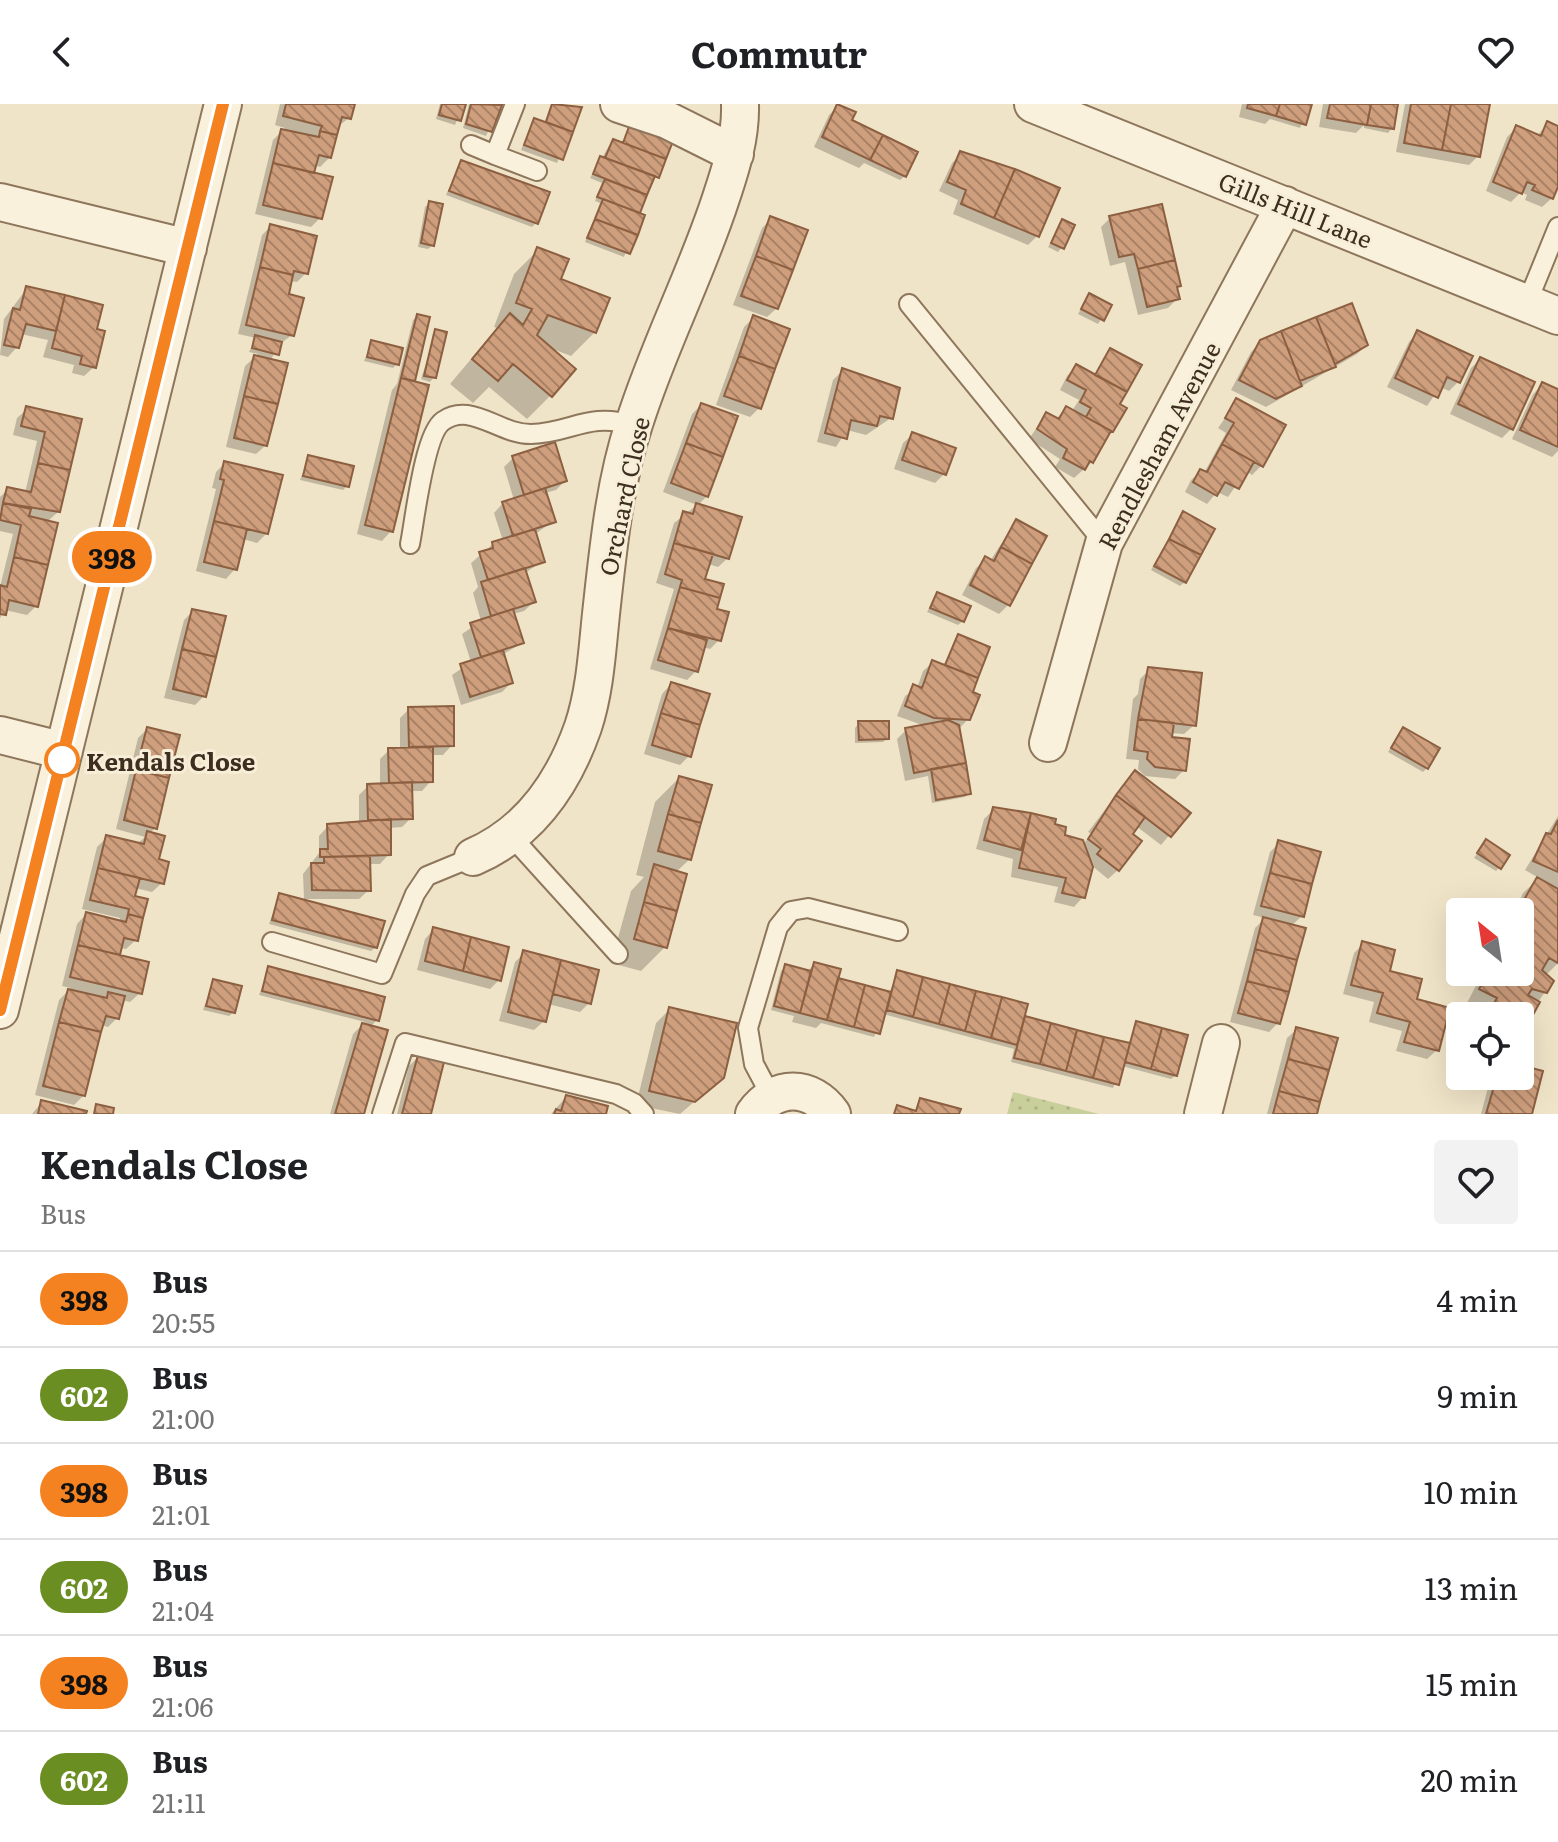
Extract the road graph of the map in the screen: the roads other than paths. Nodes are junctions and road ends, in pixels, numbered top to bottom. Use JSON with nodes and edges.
{"nodes":[{"id":1,"x":223,"y":104,"type":"edge"},
{"id":2,"x":515,"y":104,"type":"edge"},
{"id":3,"x":619,"y":104,"type":"edge"},
{"id":4,"x":740,"y":104,"type":"edge"},
{"id":5,"x":1033,"y":104,"type":"edge"},
{"id":6,"x":471,"y":145,"type":"dead end"},
{"id":7,"x":735,"y":154,"type":"junction"},
{"id":8,"x":495,"y":155,"type":"junction"},
{"id":9,"x":537,"y":171,"type":"dead end"},
{"id":10,"x":0,"y":202,"type":"edge"},
{"id":11,"x":1285,"y":205,"type":"junction"},
{"id":12,"x":1558,"y":227,"type":"edge"},
{"id":13,"x":188,"y":248,"type":"junction"},
{"id":14,"x":909,"y":304,"type":"dead end"},
{"id":15,"x":1542,"y":309,"type":"edge"},
{"id":16,"x":633,"y":425,"type":"junction"},
{"id":17,"x":1104,"y":543,"type":"junction"},
{"id":18,"x":410,"y":544,"type":"dead end"},
{"id":19,"x":0,"y":735,"type":"edge"},
{"id":20,"x":1048,"y":743,"type":"dead end"},
{"id":21,"x":64,"y":751,"type":"junction"},
{"id":22,"x":511,"y":836,"type":"junction"},
{"id":23,"x":473,"y":857,"type":"joint"},
{"id":24,"x":898,"y":931,"type":"dead end"},
{"id":25,"x":272,"y":942,"type":"dead end"},
{"id":26,"x":618,"y":954,"type":"dead end"},
{"id":27,"x":0,"y":1010,"type":"edge"},
{"id":28,"x":1221,"y":1043,"type":"dead end"},
{"id":29,"x":762,"y":1105,"type":"edge"},
{"id":30,"x":382,"y":1114,"type":"edge"},
{"id":31,"x":644,"y":1114,"type":"edge"},
{"id":32,"x":832,"y":1114,"type":"edge"},
{"id":33,"x":1203,"y":1114,"type":"edge"}],
"edges":[{"from":1,"to":13,"type":"street"},
{"from":2,"to":8,"type":"lane"},
{"from":3,"to":7,"type":"street"},
{"from":4,"to":7,"type":"street","name":"Orchard Close"},
{"from":5,"to":11,"type":"street","name":"Gills Hill Lane"},
{"from":6,"to":8,"type":"lane"},
{"from":7,"to":16,"type":"street","name":"Orchard Close"},
{"from":8,"to":9,"type":"lane"},
{"from":10,"to":13,"type":"street"},
{"from":11,"to":15,"type":"street","name":"Gills Hill Lane"},
{"from":11,"to":17,"type":"street","name":"Rendlesham Avenue"},
{"from":12,"to":15,"type":"lane"},
{"from":13,"to":21,"type":"street"},
{"from":14,"to":17,"type":"lane"},
{"from":16,"to":18,"type":"lane"},
{"from":16,"to":22,"type":"street","name":"Orchard Close"},
{"from":17,"to":20,"type":"street","name":"Rendlesham Avenue"},
{"from":19,"to":21,"type":"street"},
{"from":21,"to":27,"type":"street"},
{"from":22,"to":23,"type":"street","name":"Orchard Close"},
{"from":22,"to":26,"type":"lane"},
{"from":23,"to":25,"type":"lane"},
{"from":24,"to":29,"type":"lane"},
{"from":28,"to":33,"type":"street"},
{"from":29,"to":32,"type":"street"},
{"from":30,"to":31,"type":"lane"}]}
